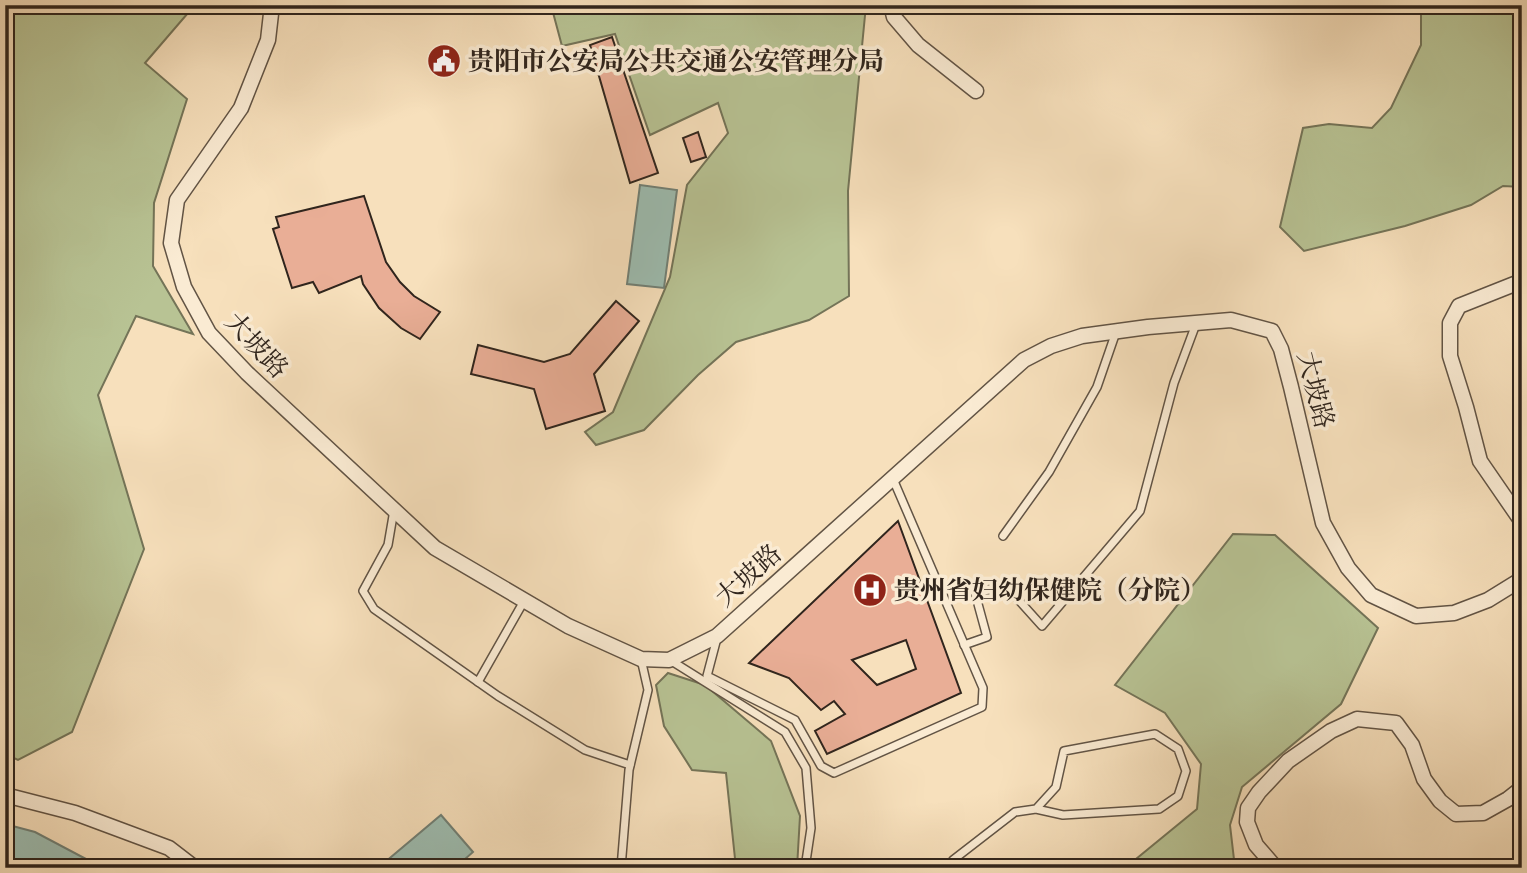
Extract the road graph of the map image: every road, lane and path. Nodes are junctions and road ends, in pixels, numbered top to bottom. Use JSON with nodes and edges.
{"nodes":[{"id":1,"x":272,"y":5,"type":"edge"},
{"id":2,"x":891,"y":5,"type":"edge"},
{"id":3,"x":976,"y":91,"type":"dead end"},
{"id":4,"x":1522,"y":281,"type":"edge"},
{"id":5,"x":1196,"y":323,"type":"junction"},
{"id":6,"x":1116,"y":331,"type":"junction"},
{"id":7,"x":893,"y":478,"type":"junction"},
{"id":8,"x":394,"y":509,"type":"junction"},
{"id":9,"x":1522,"y":522,"type":"edge"},
{"id":10,"x":1003,"y":536,"type":"dead end"},
{"id":11,"x":1522,"y":579,"type":"edge"},
{"id":12,"x":525,"y":600,"type":"junction"},
{"id":13,"x":718,"y":636,"type":"junction"},
{"id":14,"x":964,"y":645,"type":"junction"},
{"id":15,"x":641,"y":659,"type":"junction"},
{"id":16,"x":669,"y":660,"type":"junction"},
{"id":17,"x":478,"y":682,"type":"junction"},
{"id":18,"x":630,"y":765,"type":"junction"},
{"id":19,"x":1522,"y":788,"type":"edge"},
{"id":20,"x":5,"y":795,"type":"edge"},
{"id":21,"x":1036,"y":809,"type":"junction"},
{"id":22,"x":195,"y":868,"type":"edge"},
{"id":23,"x":621,"y":868,"type":"edge"},
{"id":24,"x":805,"y":868,"type":"edge"},
{"id":25,"x":947,"y":868,"type":"edge"},
{"id":26,"x":1276,"y":868,"type":"edge"}],
"edges":[{"from":1,"to":8,"type":"street","name":"大坡路"},
{"from":2,"to":3,"type":"street"},
{"from":4,"to":9,"type":"street"},
{"from":5,"to":6,"type":"street","name":"大坡路"},
{"from":5,"to":11,"type":"street","name":"大坡路"},
{"from":5,"to":14,"type":"lane"},
{"from":6,"to":7,"type":"street","name":"大坡路"},
{"from":6,"to":10,"type":"lane"},
{"from":7,"to":13,"type":"street","name":"大坡路"},
{"from":7,"to":14,"type":"lane"},
{"from":8,"to":12,"type":"street","name":"大坡路"},
{"from":8,"to":17,"type":"lane"},
{"from":12,"to":15,"type":"street","name":"大坡路"},
{"from":12,"to":17,"type":"lane"},
{"from":13,"to":14,"type":"lane"},
{"from":13,"to":16,"type":"street","name":"大坡路"},
{"from":15,"to":16,"type":"street","name":"大坡路"},
{"from":15,"to":18,"type":"lane"},
{"from":16,"to":24,"type":"lane"},
{"from":17,"to":18,"type":"lane"},
{"from":18,"to":23,"type":"lane"},
{"from":19,"to":26,"type":"street"},
{"from":20,"to":22,"type":"street"},
{"from":21,"to":21,"type":"lane"},
{"from":21,"to":25,"type":"lane"}]}
